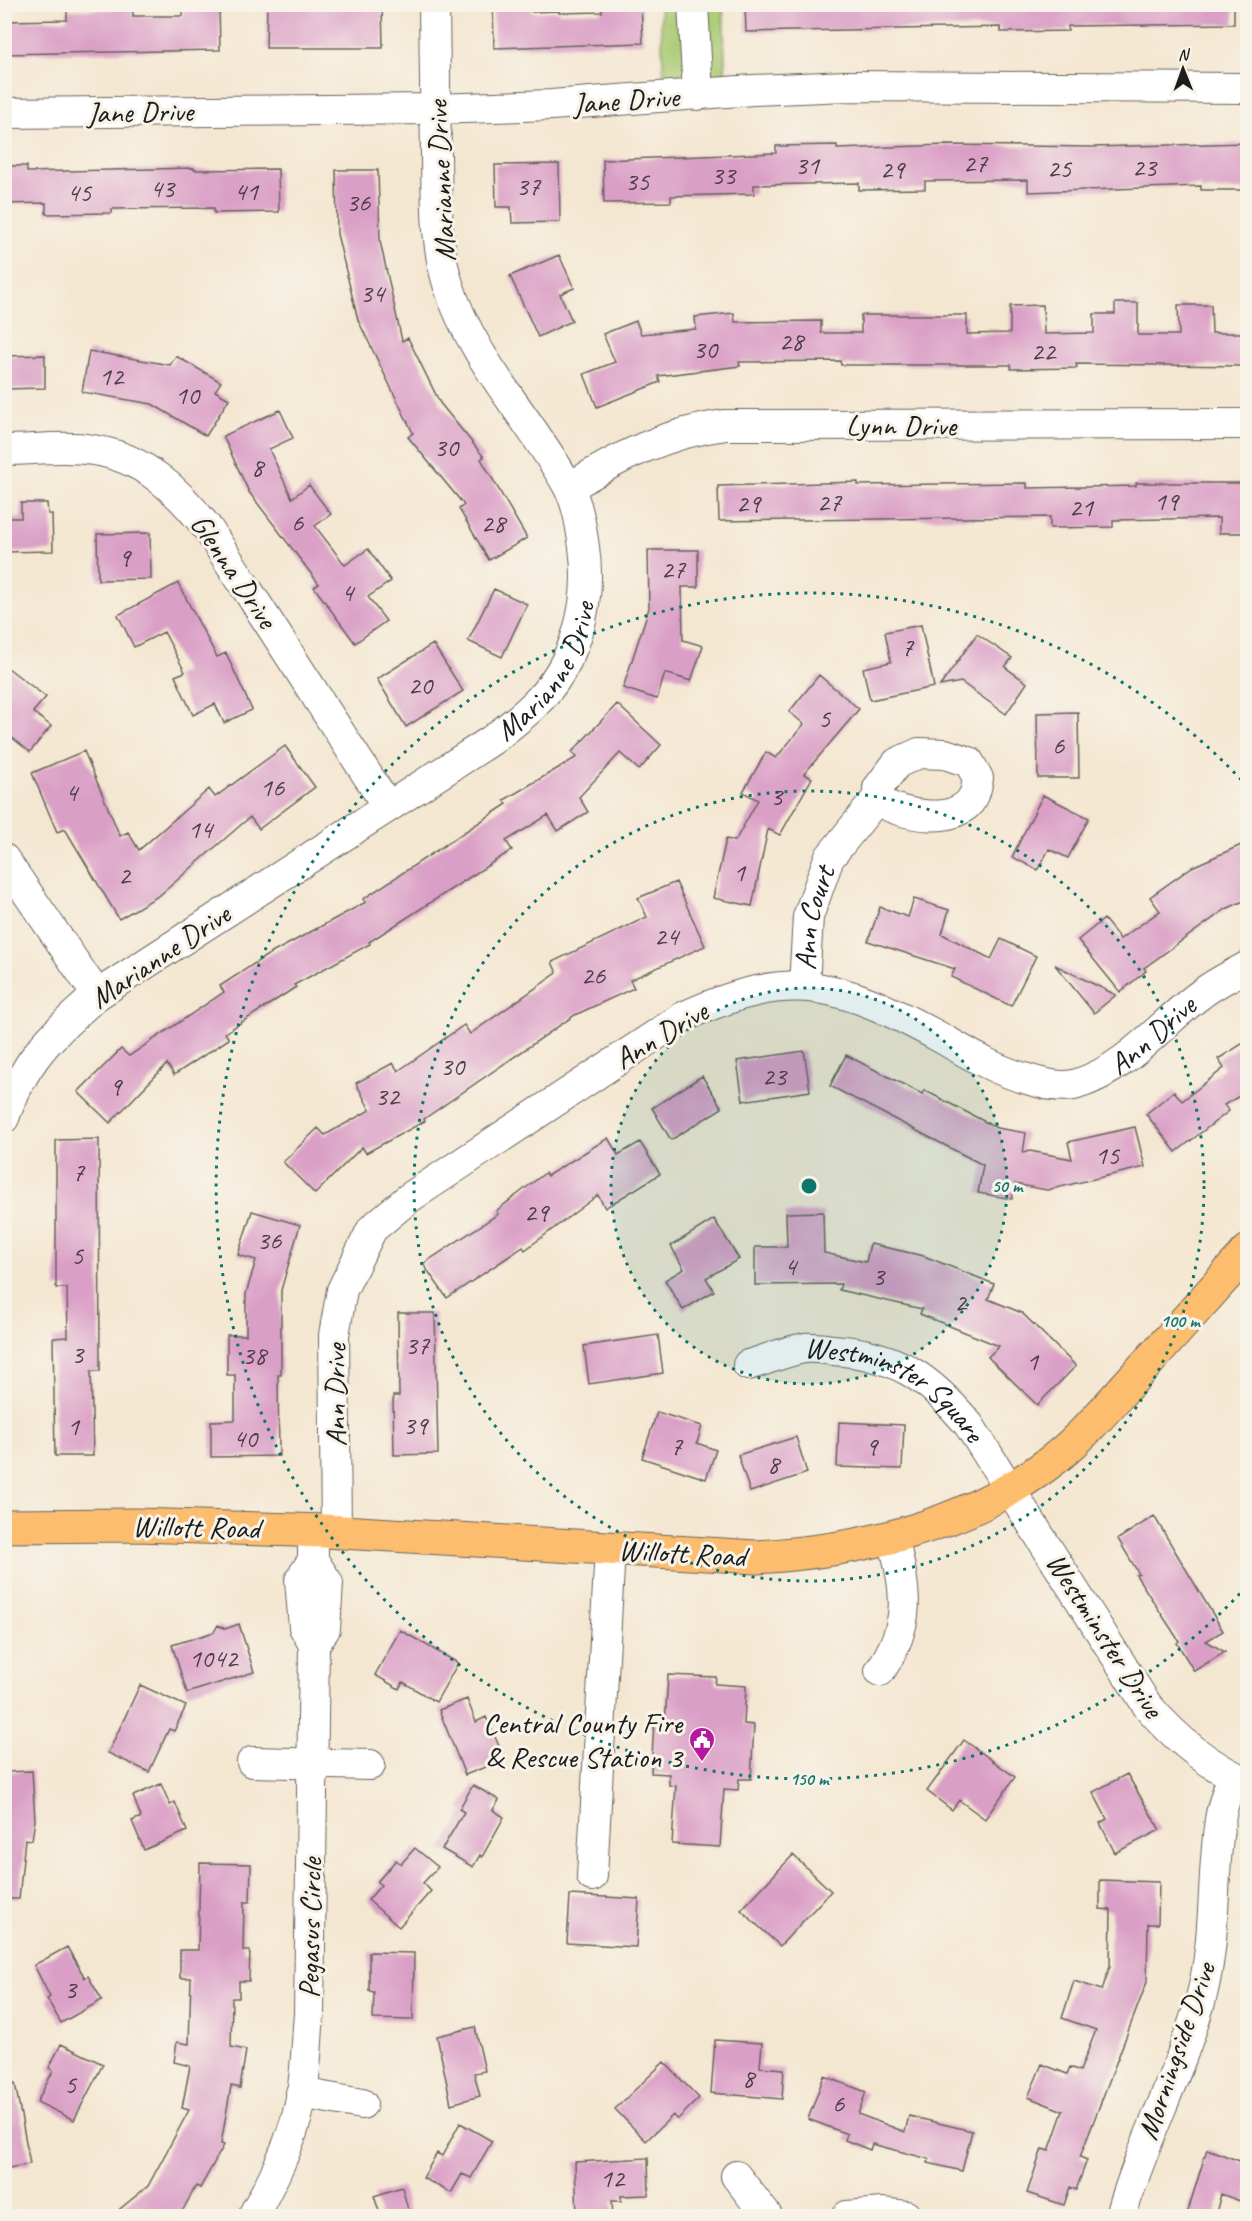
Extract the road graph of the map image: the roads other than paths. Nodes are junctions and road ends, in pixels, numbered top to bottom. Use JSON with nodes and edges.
{"nodes":[{"id":1,"x":434,"y":4,"type":"edge"},
{"id":2,"x":693,"y":4,"type":"edge"},
{"id":3,"x":1248,"y":88,"type":"edge"},
{"id":4,"x":698,"y":95,"type":"junction"},
{"id":5,"x":435,"y":109,"type":"junction"},
{"id":6,"x":4,"y":113,"type":"edge"},
{"id":7,"x":1248,"y":424,"type":"edge"},
{"id":8,"x":4,"y":450,"type":"edge"},
{"id":9,"x":569,"y":488,"type":"junction"},
{"id":10,"x":879,"y":796,"type":"dead end"},
{"id":11,"x":388,"y":807,"type":"junction"},
{"id":12,"x":4,"y":859,"type":"edge"},
{"id":13,"x":1248,"y":966,"type":"edge"},
{"id":14,"x":804,"y":986,"type":"junction"},
{"id":15,"x":97,"y":995,"type":"junction"},
{"id":16,"x":4,"y":1118,"type":"edge"},
{"id":17,"x":1248,"y":1251,"type":"edge"},
{"id":18,"x":748,"y":1365,"type":"dead end"},
{"id":19,"x":1009,"y":1491,"type":"junction"},
{"id":20,"x":4,"y":1526,"type":"edge"},
{"id":21,"x":893,"y":1538,"type":"junction"},
{"id":22,"x":321,"y":1541,"type":"junction"},
{"id":23,"x":610,"y":1549,"type":"junction"},
{"id":24,"x":880,"y":1671,"type":"dead end"},
{"id":25,"x":252,"y":1762,"type":"dead end"},
{"id":26,"x":312,"y":1763,"type":"junction"},
{"id":27,"x":370,"y":1765,"type":"dead end"},
{"id":28,"x":1240,"y":1779,"type":"edge"},
{"id":29,"x":592,"y":1876,"type":"dead end"},
{"id":30,"x":302,"y":2093,"type":"junction"},
{"id":31,"x":362,"y":2104,"type":"dead end"},
{"id":32,"x":736,"y":2176,"type":"dead end"},
{"id":33,"x":253,"y":2217,"type":"edge"},
{"id":34,"x":766,"y":2217,"type":"edge"},
{"id":35,"x":847,"y":2217,"type":"edge"},
{"id":36,"x":906,"y":2217,"type":"edge"},
{"id":37,"x":1121,"y":2217,"type":"edge"}],
"edges":[{"from":1,"to":5,"type":"street","name":"Marianne Drive"},
{"from":2,"to":4,"type":"street"},
{"from":3,"to":4,"type":"street","name":"Jane Drive"},
{"from":4,"to":5,"type":"street","name":"Jane Drive"},
{"from":5,"to":6,"type":"street","name":"Jane Drive"},
{"from":5,"to":9,"type":"street","name":"Marianne Drive"},
{"from":7,"to":9,"type":"street","name":"Lynn Drive"},
{"from":8,"to":11,"type":"street","name":"Glenna Drive"},
{"from":9,"to":11,"type":"street","name":"Marianne Drive"},
{"from":10,"to":14,"type":"street","name":"Ann Court"},
{"from":11,"to":15,"type":"street","name":"Marianne Drive"},
{"from":12,"to":15,"type":"street"},
{"from":13,"to":14,"type":"street","name":"Ann Drive"},
{"from":14,"to":22,"type":"street","name":"Ann Drive"},
{"from":15,"to":16,"type":"street","name":"Marianne Drive"},
{"from":17,"to":19,"type":"main road","name":"Willott Road"},
{"from":18,"to":19,"type":"street","name":"Westminster Square"},
{"from":19,"to":21,"type":"main road","name":"Willott Road"},
{"from":19,"to":28,"type":"street","name":"Westminster Drive"},
{"from":20,"to":22,"type":"main road","name":"Willott Road"},
{"from":21,"to":23,"type":"main road","name":"Willott Road"},
{"from":21,"to":24,"type":"street"},
{"from":22,"to":23,"type":"main road","name":"Willott Road"},
{"from":22,"to":26,"type":"street","name":"Pegasus Circle"},
{"from":23,"to":29,"type":"street"},
{"from":25,"to":26,"type":"street"},
{"from":26,"to":27,"type":"street"},
{"from":26,"to":30,"type":"street","name":"Pegasus Circle"},
{"from":28,"to":37,"type":"street","name":"Morningside Drive"},
{"from":30,"to":31,"type":"street"},
{"from":30,"to":33,"type":"street","name":"Pegasus Circle"},
{"from":32,"to":34,"type":"street"},
{"from":35,"to":36,"type":"street"}]}
